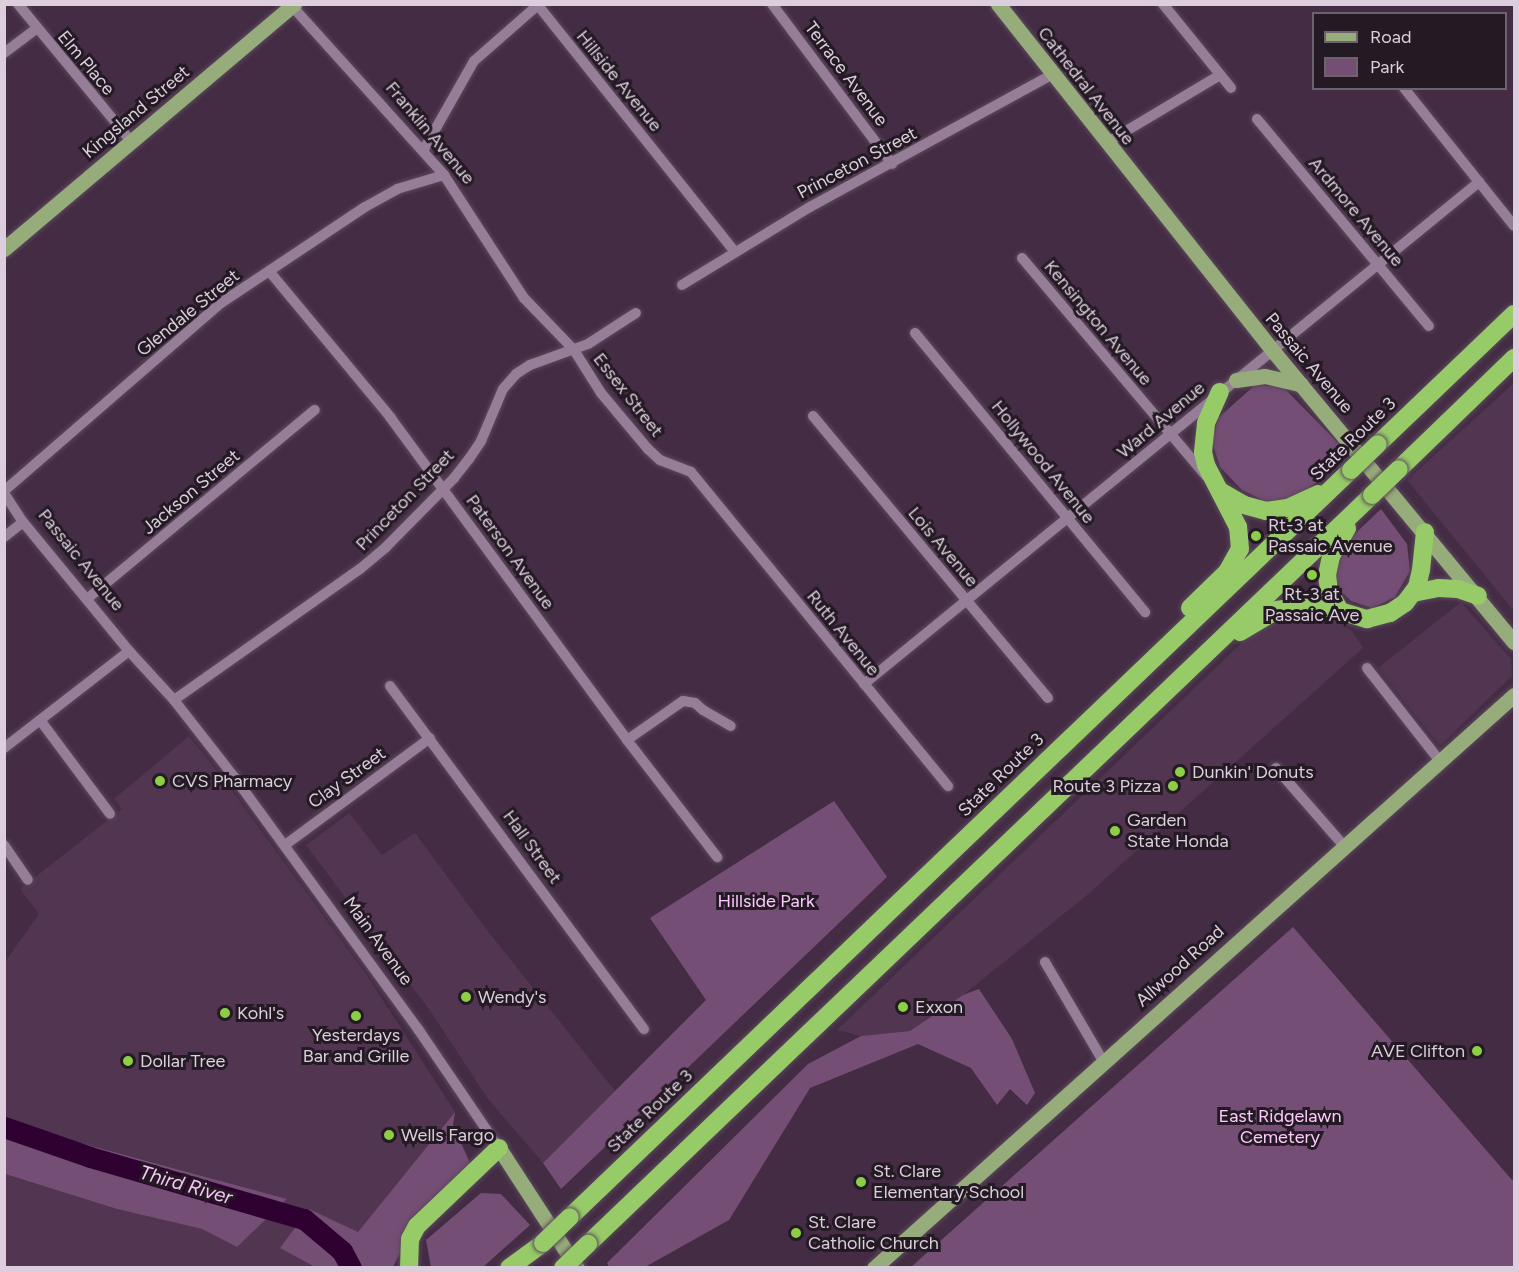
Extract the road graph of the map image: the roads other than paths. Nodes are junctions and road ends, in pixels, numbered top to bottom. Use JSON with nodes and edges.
{"nodes":[{"id":1,"x":18,"y":4,"type":"edge"},
{"id":2,"x":772,"y":4,"type":"edge"},
{"id":3,"x":998,"y":4,"type":"edge"},
{"id":4,"x":1163,"y":4,"type":"edge"},
{"id":5,"x":292,"y":5,"type":"edge"},
{"id":6,"x":538,"y":5,"type":"edge"},
{"id":7,"x":36,"y":29,"type":"junction"},
{"id":8,"x":4,"y":53,"type":"edge"},
{"id":9,"x":1051,"y":75,"type":"junction"},
{"id":10,"x":1220,"y":75,"type":"junction"},
{"id":11,"x":1231,"y":88,"type":"dead end"},
{"id":12,"x":1406,"y":90,"type":"edge"},
{"id":13,"x":1257,"y":119,"type":"dead end"},
{"id":14,"x":131,"y":141,"type":"junction"},
{"id":15,"x":1106,"y":143,"type":"junction"},
{"id":16,"x":423,"y":151,"type":"junction"},
{"id":17,"x":892,"y":164,"type":"junction"},
{"id":18,"x":444,"y":175,"type":"junction"},
{"id":19,"x":1479,"y":182,"type":"junction"},
{"id":20,"x":1144,"y":191,"type":"joint"},
{"id":21,"x":1515,"y":226,"type":"edge"},
{"id":22,"x":4,"y":249,"type":"edge"},
{"id":23,"x":734,"y":251,"type":"junction"},
{"id":24,"x":1022,"y":258,"type":"dead end"},
{"id":25,"x":1378,"y":265,"type":"junction"},
{"id":26,"x":270,"y":271,"type":"junction"},
{"id":27,"x":682,"y":285,"type":"dead end"},
{"id":28,"x":524,"y":298,"type":"joint"},
{"id":29,"x":636,"y":313,"type":"dead end"},
{"id":30,"x":1515,"y":314,"type":"edge"},
{"id":31,"x":1429,"y":326,"type":"dead end"},
{"id":32,"x":915,"y":333,"type":"dead end"},
{"id":33,"x":574,"y":350,"type":"junction"},
{"id":34,"x":1273,"y":351,"type":"junction"},
{"id":35,"x":1515,"y":358,"type":"edge"},
{"id":36,"x":1236,"y":380,"type":"junction"},
{"id":37,"x":1302,"y":384,"type":"junction"},
{"id":38,"x":1220,"y":392,"type":"junction"},
{"id":39,"x":315,"y":410,"type":"dead end"},
{"id":40,"x":813,"y":417,"type":"dead end"},
{"id":41,"x":1170,"y":435,"type":"junction"},
{"id":42,"x":1351,"y":470,"type":"junction"},
{"id":43,"x":444,"y":489,"type":"junction"},
{"id":44,"x":1220,"y":491,"type":"junction"},
{"id":45,"x":4,"y":492,"type":"edge"},
{"id":46,"x":1372,"y":495,"type":"junction"},
{"id":47,"x":713,"y":500,"type":"joint"},
{"id":48,"x":1067,"y":518,"type":"junction"},
{"id":49,"x":23,"y":522,"type":"junction"},
{"id":50,"x":4,"y":537,"type":"edge"},
{"id":51,"x":1429,"y":538,"type":"junction"},
{"id":52,"x":1413,"y":593,"type":"junction"},
{"id":53,"x":1478,"y":596,"type":"junction"},
{"id":54,"x":87,"y":599,"type":"junction"},
{"id":55,"x":966,"y":600,"type":"junction"},
{"id":56,"x":1340,"y":611,"type":"junction"},
{"id":57,"x":1145,"y":612,"type":"dead end"},
{"id":58,"x":1515,"y":642,"type":"edge"},
{"id":59,"x":129,"y":651,"type":"junction"},
{"id":60,"x":1206,"y":653,"type":"junction"},
{"id":61,"x":1367,"y":668,"type":"dead end"},
{"id":62,"x":864,"y":684,"type":"junction"},
{"id":63,"x":390,"y":686,"type":"dead end"},
{"id":64,"x":1515,"y":695,"type":"edge"},
{"id":65,"x":1048,"y":698,"type":"dead end"},
{"id":66,"x":174,"y":700,"type":"junction"},
{"id":67,"x":1106,"y":704,"type":"junction"},
{"id":68,"x":40,"y":720,"type":"junction"},
{"id":69,"x":731,"y":726,"type":"dead end"},
{"id":70,"x":430,"y":738,"type":"junction"},
{"id":71,"x":627,"y":740,"type":"junction"},
{"id":72,"x":4,"y":748,"type":"edge"},
{"id":73,"x":1440,"y":762,"type":"junction"},
{"id":74,"x":1276,"y":768,"type":"dead end"},
{"id":75,"x":948,"y":786,"type":"dead end"},
{"id":76,"x":110,"y":814,"type":"dead end"},
{"id":77,"x":4,"y":845,"type":"edge"},
{"id":78,"x":285,"y":845,"type":"junction"},
{"id":79,"x":1344,"y":846,"type":"junction"},
{"id":80,"x":717,"y":857,"type":"dead end"},
{"id":81,"x":28,"y":880,"type":"dead end"},
{"id":82,"x":1045,"y":963,"type":"dead end"},
{"id":83,"x":644,"y":1029,"type":"dead end"},
{"id":84,"x":1103,"y":1061,"type":"junction"},
{"id":85,"x":499,"y":1148,"type":"junction"},
{"id":86,"x":410,"y":1239,"type":"junction"},
{"id":87,"x":543,"y":1243,"type":"junction"},
{"id":88,"x":409,"y":1268,"type":"edge"},
{"id":89,"x":416,"y":1268,"type":"edge"},
{"id":90,"x":509,"y":1268,"type":"edge"},
{"id":91,"x":518,"y":1268,"type":"edge"},
{"id":92,"x":563,"y":1268,"type":"edge"},
{"id":93,"x":577,"y":1268,"type":"edge"},
{"id":94,"x":874,"y":1268,"type":"edge"}],
"edges":[{"from":1,"to":7,"type":"street","name":"Elm Place"},
{"from":2,"to":17,"type":"street","name":"Terrace Avenue"},
{"from":3,"to":9,"type":"main road","name":"Cathedral Avenue"},
{"from":4,"to":10,"type":"street"},
{"from":5,"to":14,"type":"main road","name":"Kingsland Street"},
{"from":5,"to":16,"type":"street","name":"Franklin Avenue"},
{"from":6,"to":16,"type":"street"},
{"from":6,"to":23,"type":"street","name":"Hillside Avenue"},
{"from":7,"to":8,"type":"street"},
{"from":7,"to":14,"type":"street","name":"Elm Place"},
{"from":9,"to":15,"type":"main road","name":"Cathedral Avenue"},
{"from":9,"to":17,"type":"street","name":"Princeton Street"},
{"from":10,"to":11,"type":"street"},
{"from":10,"to":15,"type":"street"},
{"from":12,"to":19,"type":"street"},
{"from":13,"to":25,"type":"street","name":"Ardmore Avenue"},
{"from":14,"to":22,"type":"main road","name":"Kingsland Street"},
{"from":15,"to":20,"type":"main road","name":"Cathedral Avenue"},
{"from":16,"to":18,"type":"street","name":"Franklin Avenue"},
{"from":17,"to":23,"type":"street","name":"Princeton Street"},
{"from":18,"to":26,"type":"street","name":"Glendale Street"},
{"from":18,"to":28,"type":"street","name":"Franklin Avenue"},
{"from":19,"to":21,"type":"street"},
{"from":19,"to":25,"type":"street","name":"Ward Avenue"},
{"from":20,"to":34,"type":"main road","name":"Passaic Avenue"},
{"from":23,"to":27,"type":"street","name":"Princeton Street"},
{"from":24,"to":41,"type":"street","name":"Kensington Avenue"},
{"from":25,"to":31,"type":"street","name":"Ardmore Avenue"},
{"from":25,"to":34,"type":"street","name":"Ward Avenue"},
{"from":26,"to":43,"type":"street","name":"Paterson Avenue"},
{"from":26,"to":45,"type":"street","name":"Glendale Street"},
{"from":28,"to":33,"type":"street","name":"Essex Street"},
{"from":29,"to":33,"type":"street","name":"Princeton Street"},
{"from":30,"to":42,"type":"highway","name":"State Route 3","bridge":true},
{"from":32,"to":48,"type":"street","name":"Hollywood Avenue"},
{"from":33,"to":43,"type":"street","name":"Princeton Street"},
{"from":33,"to":47,"type":"street","name":"Essex Street"},
{"from":34,"to":36,"type":"street","name":"Ward Avenue"},
{"from":34,"to":37,"type":"main road","name":"Passaic Avenue"},
{"from":35,"to":46,"type":"highway","bridge":true},
{"from":36,"to":37,"type":"main road"},
{"from":36,"to":38,"type":"street","name":"Ward Avenue"},
{"from":37,"to":51,"type":"main road","name":"Passaic Avenue"},
{"from":38,"to":41,"type":"street","name":"Ward Avenue"},
{"from":38,"to":44,"type":"highway"},
{"from":39,"to":54,"type":"street","name":"Jackson Street"},
{"from":40,"to":55,"type":"street","name":"Lois Avenue"},
{"from":41,"to":44,"type":"street","name":"Kensington Avenue"},
{"from":41,"to":48,"type":"street","name":"Ward Avenue"},
{"from":42,"to":44,"type":"highway"},
{"from":42,"to":67,"type":"highway","name":"State Route 3"},
{"from":43,"to":66,"type":"street","name":"Princeton Street"},
{"from":43,"to":71,"type":"street","name":"Paterson Avenue"},
{"from":44,"to":67,"type":"highway"},
{"from":45,"to":49,"type":"street","name":"Passaic Avenue"},
{"from":46,"to":56,"type":"highway"},
{"from":46,"to":60,"type":"highway"},
{"from":47,"to":62,"type":"street","name":"Ruth Avenue"},
{"from":48,"to":55,"type":"street","name":"Ward Avenue"},
{"from":48,"to":57,"type":"street","name":"Hollywood Avenue"},
{"from":49,"to":50,"type":"street"},
{"from":49,"to":54,"type":"street","name":"Passaic Avenue"},
{"from":51,"to":52,"type":"highway"},
{"from":51,"to":53,"type":"main road","name":"Passaic Avenue"},
{"from":52,"to":53,"type":"highway"},
{"from":52,"to":56,"type":"highway"},
{"from":53,"to":58,"type":"main road","name":"Passaic Avenue"},
{"from":54,"to":59,"type":"street","name":"Passaic Avenue"},
{"from":55,"to":62,"type":"street","name":"Ward Avenue"},
{"from":55,"to":65,"type":"street","name":"Lois Avenue"},
{"from":56,"to":60,"type":"highway"},
{"from":59,"to":66,"type":"street","name":"Main Avenue"},
{"from":59,"to":68,"type":"street"},
{"from":60,"to":92,"type":"highway","bridge":true},
{"from":61,"to":73,"type":"street"},
{"from":62,"to":75,"type":"street","name":"Ruth Avenue"},
{"from":63,"to":70,"type":"street","name":"Hall Street"},
{"from":64,"to":73,"type":"main road","name":"Allwood Road"},
{"from":66,"to":78,"type":"street","name":"Main Avenue"},
{"from":67,"to":87,"type":"highway","name":"State Route 3","bridge":true},
{"from":68,"to":72,"type":"street"},
{"from":68,"to":76,"type":"street"},
{"from":69,"to":71,"type":"street"},
{"from":70,"to":78,"type":"street","name":"Clay Street"},
{"from":70,"to":83,"type":"street","name":"Hall Street"},
{"from":71,"to":80,"type":"street","name":"Paterson Avenue"},
{"from":73,"to":79,"type":"main road","name":"Allwood Road"},
{"from":74,"to":79,"type":"street"},
{"from":77,"to":81,"type":"street"},
{"from":78,"to":85,"type":"street","name":"Main Avenue"},
{"from":79,"to":84,"type":"main road","name":"Allwood Road"},
{"from":82,"to":84,"type":"street"},
{"from":84,"to":94,"type":"main road","name":"Allwood Road"},
{"from":85,"to":86,"type":"highway"},
{"from":85,"to":93,"type":"main road","name":"Main Avenue"},
{"from":86,"to":88,"type":"highway"},
{"from":86,"to":89,"type":"highway"},
{"from":87,"to":90,"type":"highway"},
{"from":87,"to":91,"type":"highway","name":"State Route 3"}]}
